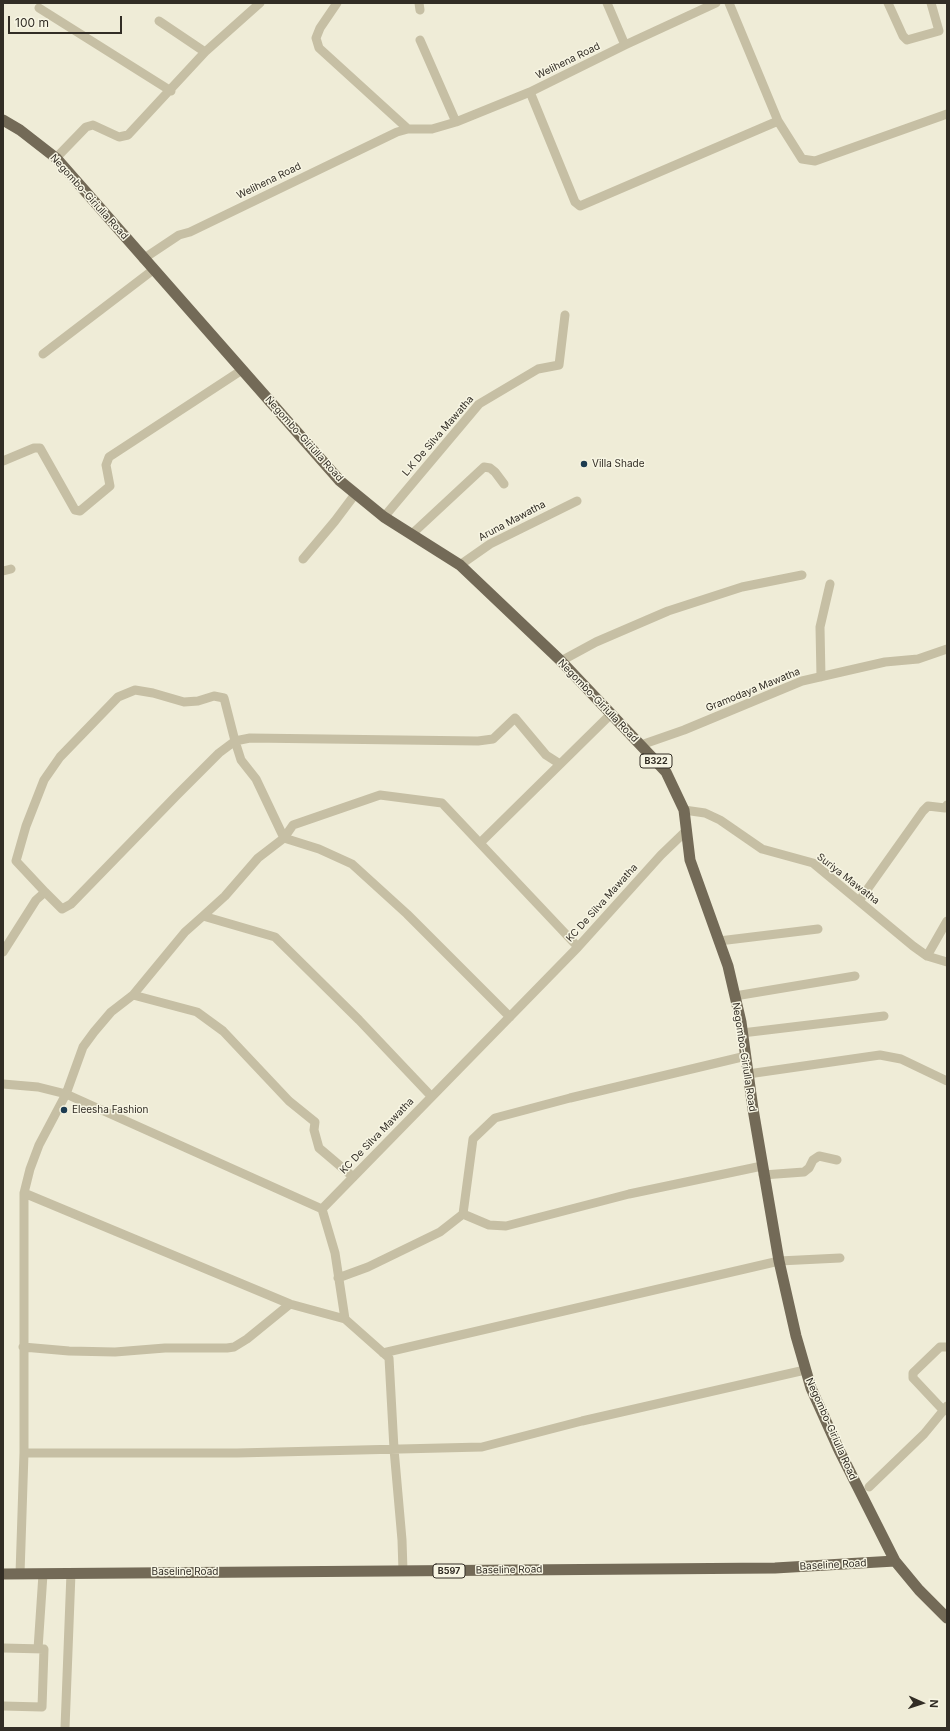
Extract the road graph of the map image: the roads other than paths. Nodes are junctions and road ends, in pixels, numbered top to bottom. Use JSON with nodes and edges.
{"nodes":[{"id":1,"x":337,"y":3,"type":"edge"},
{"id":2,"x":607,"y":3,"type":"edge"},
{"id":3,"x":716,"y":3,"type":"edge"},
{"id":4,"x":729,"y":3,"type":"edge"},
{"id":5,"x":888,"y":3,"type":"edge"},
{"id":6,"x":931,"y":3,"type":"edge"},
{"id":7,"x":255,"y":5,"type":"edge"},
{"id":8,"x":39,"y":8,"type":"dead end"},
{"id":9,"x":159,"y":21,"type":"dead end"},
{"id":10,"x":420,"y":40,"type":"dead end"},
{"id":11,"x":625,"y":45,"type":"junction"},
{"id":12,"x":205,"y":52,"type":"junction"},
{"id":13,"x":170,"y":91,"type":"junction"},
{"id":14,"x":530,"y":92,"type":"junction"},
{"id":15,"x":947,"y":114,"type":"edge"},
{"id":16,"x":3,"y":120,"type":"edge"},
{"id":17,"x":778,"y":121,"type":"junction"},
{"id":18,"x":456,"y":122,"type":"junction"},
{"id":19,"x":408,"y":129,"type":"junction"},
{"id":20,"x":56,"y":158,"type":"junction"},
{"id":21,"x":143,"y":259,"type":"junction"},
{"id":22,"x":153,"y":270,"type":"junction"},
{"id":23,"x":565,"y":315,"type":"dead end"},
{"id":24,"x":43,"y":354,"type":"dead end"},
{"id":25,"x":242,"y":370,"type":"junction"},
{"id":26,"x":3,"y":460,"type":"edge"},
{"id":27,"x":504,"y":484,"type":"dead end"},
{"id":28,"x":356,"y":494,"type":"junction"},
{"id":29,"x":577,"y":500,"type":"dead end"},
{"id":30,"x":384,"y":517,"type":"junction"},
{"id":31,"x":413,"y":533,"type":"junction"},
{"id":32,"x":303,"y":558,"type":"dead end"},
{"id":33,"x":460,"y":565,"type":"junction"},
{"id":34,"x":802,"y":576,"type":"dead end"},
{"id":35,"x":830,"y":584,"type":"dead end"},
{"id":36,"x":947,"y":649,"type":"edge"},
{"id":37,"x":561,"y":661,"type":"junction"},
{"id":38,"x":821,"y":677,"type":"junction"},
{"id":39,"x":612,"y":714,"type":"junction"},
{"id":40,"x":235,"y":741,"type":"junction"},
{"id":41,"x":641,"y":745,"type":"junction"},
{"id":42,"x":560,"y":764,"type":"junction"},
{"id":43,"x":947,"y":805,"type":"edge"},
{"id":44,"x":684,"y":810,"type":"junction"},
{"id":45,"x":687,"y":830,"type":"junction"},
{"id":46,"x":284,"y":838,"type":"junction"},
{"id":47,"x":480,"y":842,"type":"junction"},
{"id":48,"x":45,"y":892,"type":"junction"},
{"id":49,"x":859,"y":901,"type":"junction"},
{"id":50,"x":203,"y":916,"type":"junction"},
{"id":51,"x":947,"y":920,"type":"edge"},
{"id":52,"x":818,"y":929,"type":"dead end"},
{"id":53,"x":719,"y":941,"type":"junction"},
{"id":54,"x":578,"y":947,"type":"junction"},
{"id":55,"x":3,"y":952,"type":"edge"},
{"id":56,"x":927,"y":956,"type":"junction"},
{"id":57,"x":947,"y":962,"type":"edge"},
{"id":58,"x":855,"y":976,"type":"dead end"},
{"id":59,"x":133,"y":995,"type":"junction"},
{"id":60,"x":735,"y":996,"type":"junction"},
{"id":61,"x":884,"y":1016,"type":"dead end"},
{"id":62,"x":510,"y":1017,"type":"junction"},
{"id":63,"x":742,"y":1033,"type":"junction"},
{"id":64,"x":746,"y":1056,"type":"junction"},
{"id":65,"x":748,"y":1074,"type":"junction"},
{"id":66,"x":947,"y":1081,"type":"edge"},
{"id":67,"x":3,"y":1084,"type":"edge"},
{"id":68,"x":66,"y":1094,"type":"junction"},
{"id":69,"x":431,"y":1096,"type":"junction"},
{"id":70,"x":837,"y":1160,"type":"dead end"},
{"id":71,"x":762,"y":1170,"type":"junction"},
{"id":72,"x":352,"y":1176,"type":"junction"},
{"id":73,"x":24,"y":1193,"type":"junction"},
{"id":74,"x":322,"y":1209,"type":"junction"},
{"id":75,"x":464,"y":1214,"type":"junction"},
{"id":76,"x":840,"y":1258,"type":"dead end"},
{"id":77,"x":778,"y":1261,"type":"junction"},
{"id":78,"x":338,"y":1278,"type":"junction"},
{"id":79,"x":290,"y":1304,"type":"junction"},
{"id":80,"x":345,"y":1319,"type":"junction"},
{"id":81,"x":23,"y":1347,"type":"junction"},
{"id":82,"x":947,"y":1347,"type":"edge"},
{"id":83,"x":383,"y":1353,"type":"junction"},
{"id":84,"x":805,"y":1370,"type":"junction"},
{"id":85,"x":945,"y":1409,"type":"edge"},
{"id":86,"x":394,"y":1449,"type":"junction"},
{"id":87,"x":24,"y":1453,"type":"junction"},
{"id":88,"x":869,"y":1487,"type":"dead end"},
{"id":89,"x":895,"y":1561,"type":"junction"},
{"id":90,"x":403,"y":1571,"type":"junction"},
{"id":91,"x":71,"y":1573,"type":"junction"},
{"id":92,"x":3,"y":1574,"type":"edge"},
{"id":93,"x":20,"y":1574,"type":"junction"},
{"id":94,"x":43,"y":1574,"type":"junction"},
{"id":95,"x":947,"y":1618,"type":"edge"},
{"id":96,"x":3,"y":1648,"type":"edge"},
{"id":97,"x":38,"y":1649,"type":"junction"},
{"id":98,"x":3,"y":1706,"type":"edge"},
{"id":99,"x":65,"y":1728,"type":"edge"}],
"edges":[{"from":1,"to":19,"type":"street"},
{"from":2,"to":11,"type":"street"},
{"from":3,"to":11,"type":"street","name":"Welihena Road"},
{"from":4,"to":17,"type":"street"},
{"from":5,"to":6,"type":"street"},
{"from":7,"to":12,"type":"street"},
{"from":8,"to":13,"type":"street"},
{"from":9,"to":12,"type":"street"},
{"from":10,"to":18,"type":"street"},
{"from":11,"to":14,"type":"street","name":"Welihena Road"},
{"from":12,"to":13,"type":"street"},
{"from":13,"to":20,"type":"street"},
{"from":14,"to":17,"type":"street"},
{"from":14,"to":18,"type":"street","name":"Welihena Road"},
{"from":15,"to":17,"type":"street"},
{"from":16,"to":20,"type":"main road","name":"Negombo-Giriulla Road","number":"B322"},
{"from":18,"to":19,"type":"street","name":"Welihena Road"},
{"from":19,"to":21,"type":"street","name":"Welihena Road"},
{"from":20,"to":21,"type":"main road","name":"Negombo-Giriulla Road","number":"B322"},
{"from":21,"to":22,"type":"main road","name":"Negombo-Giriulla Road","number":"B322"},
{"from":22,"to":24,"type":"street"},
{"from":22,"to":25,"type":"main road","name":"Negombo-Giriulla Road","number":"B322"},
{"from":23,"to":30,"type":"street","name":"L.K De Silva Mawatha"},
{"from":25,"to":26,"type":"street"},
{"from":25,"to":28,"type":"main road","name":"Negombo-Giriulla Road","number":"B322"},
{"from":27,"to":31,"type":"street"},
{"from":28,"to":30,"type":"main road","name":"Negombo-Giriulla Road","number":"B322"},
{"from":28,"to":32,"type":"street"},
{"from":29,"to":33,"type":"street","name":"Aruna Mawatha"},
{"from":30,"to":31,"type":"main road","name":"Negombo-Giriulla Road","number":"B322"},
{"from":31,"to":33,"type":"main road","name":"Negombo-Giriulla Road","number":"B322"},
{"from":33,"to":37,"type":"main road","name":"Negombo-Giriulla Road","number":"B322"},
{"from":34,"to":37,"type":"street"},
{"from":35,"to":38,"type":"street"},
{"from":36,"to":38,"type":"street","name":"Gramodaya Mawatha"},
{"from":37,"to":39,"type":"main road","name":"Negombo-Giriulla Road","number":"B322"},
{"from":38,"to":41,"type":"street","name":"Gramodaya Mawatha"},
{"from":39,"to":41,"type":"main road","name":"Negombo-Giriulla Road","number":"B322"},
{"from":39,"to":42,"type":"street"},
{"from":40,"to":42,"type":"street"},
{"from":40,"to":46,"type":"street"},
{"from":40,"to":48,"type":"street"},
{"from":40,"to":48,"type":"street"},
{"from":41,"to":44,"type":"main road","name":"Negombo-Giriulla Road","number":"B322"},
{"from":42,"to":47,"type":"street"},
{"from":43,"to":49,"type":"street"},
{"from":44,"to":45,"type":"main road","name":"Negombo-Giriulla Road","number":"B322"},
{"from":44,"to":49,"type":"street","name":"Suriya Mawatha"},
{"from":45,"to":53,"type":"main road","name":"Negombo-Giriulla Road","number":"B322"},
{"from":45,"to":54,"type":"street","name":"KC De Silva Mawatha"},
{"from":46,"to":47,"type":"street"},
{"from":46,"to":50,"type":"street"},
{"from":46,"to":62,"type":"street"},
{"from":47,"to":54,"type":"street"},
{"from":48,"to":55,"type":"street"},
{"from":49,"to":56,"type":"street","name":"Suriya Mawatha"},
{"from":50,"to":59,"type":"street"},
{"from":50,"to":69,"type":"street"},
{"from":51,"to":56,"type":"street"},
{"from":52,"to":53,"type":"street"},
{"from":53,"to":60,"type":"main road","name":"Negombo-Giriulla Road","number":"B322"},
{"from":54,"to":62,"type":"street","name":"KC De Silva Mawatha"},
{"from":56,"to":57,"type":"street","name":"Suriya Mawatha"},
{"from":58,"to":60,"type":"street"},
{"from":59,"to":68,"type":"street"},
{"from":59,"to":72,"type":"street"},
{"from":60,"to":63,"type":"main road","name":"Negombo-Giriulla Road","number":"B322"},
{"from":61,"to":63,"type":"street"},
{"from":62,"to":69,"type":"street","name":"KC De Silva Mawatha"},
{"from":63,"to":64,"type":"main road","name":"Negombo-Giriulla Road","number":"B322"},
{"from":64,"to":65,"type":"main road","name":"Negombo-Giriulla Road","number":"B322"},
{"from":64,"to":75,"type":"street"},
{"from":65,"to":66,"type":"street"},
{"from":65,"to":71,"type":"main road","name":"Negombo-Giriulla Road","number":"B322"},
{"from":67,"to":68,"type":"street"},
{"from":68,"to":73,"type":"street"},
{"from":68,"to":74,"type":"street"},
{"from":69,"to":72,"type":"street","name":"KC De Silva Mawatha"},
{"from":70,"to":71,"type":"street"},
{"from":71,"to":75,"type":"street"},
{"from":71,"to":77,"type":"main road","name":"Negombo-Giriulla Road","number":"B322"},
{"from":72,"to":74,"type":"street","name":"KC De Silva Mawatha"},
{"from":73,"to":79,"type":"street"},
{"from":73,"to":81,"type":"street"},
{"from":74,"to":78,"type":"street"},
{"from":75,"to":78,"type":"street"},
{"from":76,"to":77,"type":"street"},
{"from":77,"to":83,"type":"street"},
{"from":77,"to":84,"type":"main road","name":"Negombo-Giriulla Road","number":"B322"},
{"from":78,"to":80,"type":"street"},
{"from":79,"to":80,"type":"street"},
{"from":79,"to":81,"type":"street"},
{"from":80,"to":83,"type":"street"},
{"from":81,"to":87,"type":"street"},
{"from":82,"to":85,"type":"street"},
{"from":83,"to":86,"type":"street"},
{"from":84,"to":86,"type":"street"},
{"from":84,"to":89,"type":"main road","name":"Negombo-Giriulla Road","number":"B322"},
{"from":85,"to":88,"type":"street"},
{"from":86,"to":87,"type":"street"},
{"from":86,"to":90,"type":"street"},
{"from":87,"to":93,"type":"street"},
{"from":89,"to":90,"type":"main road","name":"Baseline Road","number":"B597"},
{"from":89,"to":95,"type":"main road","name":"Negombo-Giriulla Road","number":"B322"},
{"from":90,"to":91,"type":"main road","name":"Baseline Road","number":"B597"},
{"from":91,"to":94,"type":"main road","name":"Baseline Road","number":"B597"},
{"from":91,"to":99,"type":"street"},
{"from":92,"to":93,"type":"main road","name":"Baseline Road","number":"B597"},
{"from":93,"to":94,"type":"main road","name":"Baseline Road","number":"B597"},
{"from":94,"to":97,"type":"street"},
{"from":96,"to":97,"type":"street"},
{"from":97,"to":98,"type":"street"}]}
